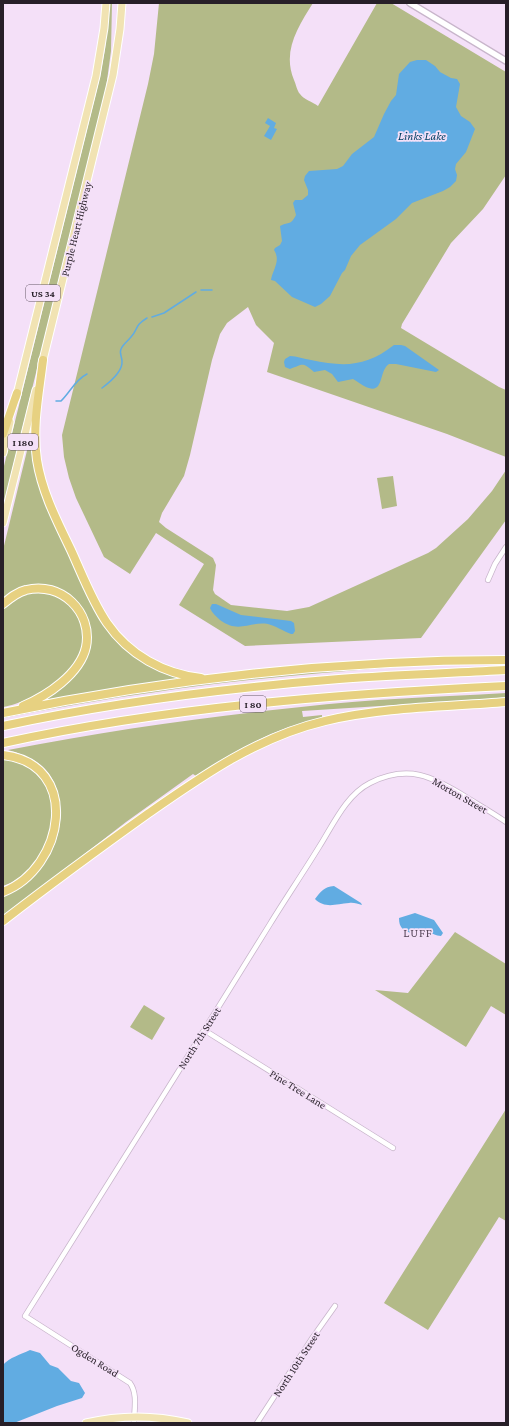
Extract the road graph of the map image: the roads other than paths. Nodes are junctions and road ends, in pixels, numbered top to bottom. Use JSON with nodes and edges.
{"nodes":[{"id":1,"x":106,"y":3,"type":"edge"},
{"id":2,"x":122,"y":3,"type":"edge"},
{"id":3,"x":410,"y":3,"type":"edge"},
{"id":4,"x":506,"y":61,"type":"edge"},
{"id":5,"x":43,"y":360,"type":"junction"},
{"id":6,"x":17,"y":394,"type":"junction"},
{"id":7,"x":3,"y":434,"type":"edge"},
{"id":8,"x":3,"y":453,"type":"edge"},
{"id":9,"x":3,"y":523,"type":"edge"},
{"id":10,"x":506,"y":547,"type":"edge"},
{"id":11,"x":488,"y":580,"type":"dead end"},
{"id":12,"x":3,"y":604,"type":"edge"},
{"id":13,"x":506,"y":660,"type":"edge"},
{"id":14,"x":506,"y":670,"type":"edge"},
{"id":15,"x":212,"y":679,"type":"junction"},
{"id":16,"x":506,"y":686,"type":"edge"},
{"id":17,"x":506,"y":702,"type":"edge"},
{"id":18,"x":5,"y":712,"type":"edge"},
{"id":19,"x":3,"y":726,"type":"edge"},
{"id":20,"x":3,"y":743,"type":"edge"},
{"id":21,"x":3,"y":755,"type":"edge"},
{"id":22,"x":388,"y":776,"type":"joint"},
{"id":23,"x":506,"y":822,"type":"edge"},
{"id":24,"x":3,"y":892,"type":"edge"},
{"id":25,"x":3,"y":921,"type":"edge"},
{"id":26,"x":204,"y":1030,"type":"junction"},
{"id":27,"x":393,"y":1148,"type":"dead end"},
{"id":28,"x":335,"y":1306,"type":"dead end"},
{"id":29,"x":25,"y":1316,"type":"joint"},
{"id":30,"x":134,"y":1420,"type":"edge"},
{"id":31,"x":86,"y":1423,"type":"edge"},
{"id":32,"x":188,"y":1423,"type":"edge"},
{"id":33,"x":257,"y":1423,"type":"edge"}],
"edges":[{"from":1,"to":6,"type":"main road","name":"Purple Heart Highway","number":"US 34"},
{"from":2,"to":5,"type":"main road","name":"Purple Heart Highway","number":"US 34"},
{"from":3,"to":4,"type":"street"},
{"from":5,"to":9,"type":"main road","name":"Purple Heart Highway","number":"I 180"},
{"from":5,"to":15,"type":"highway"},
{"from":6,"to":7,"type":"highway"},
{"from":6,"to":8,"type":"main road","name":"Purple Heart Highway","number":"I 180"},
{"from":10,"to":11,"type":"street"},
{"from":12,"to":18,"type":"highway"},
{"from":13,"to":15,"type":"highway"},
{"from":14,"to":19,"type":"highway","number":"I 80"},
{"from":15,"to":18,"type":"highway"},
{"from":16,"to":20,"type":"highway","number":"I 80"},
{"from":17,"to":25,"type":"highway"},
{"from":21,"to":24,"type":"highway"},
{"from":22,"to":23,"type":"street","name":"Morton Street"},
{"from":22,"to":26,"type":"street","name":"North 7th Street"},
{"from":26,"to":27,"type":"street","name":"Pine Tree Lane"},
{"from":26,"to":29,"type":"street","name":"North 7th Street"},
{"from":28,"to":33,"type":"street","name":"North 10th Street"},
{"from":29,"to":30,"type":"street","name":"Ogden Road"},
{"from":30,"to":31,"type":"main road"},
{"from":30,"to":32,"type":"main road"}]}
